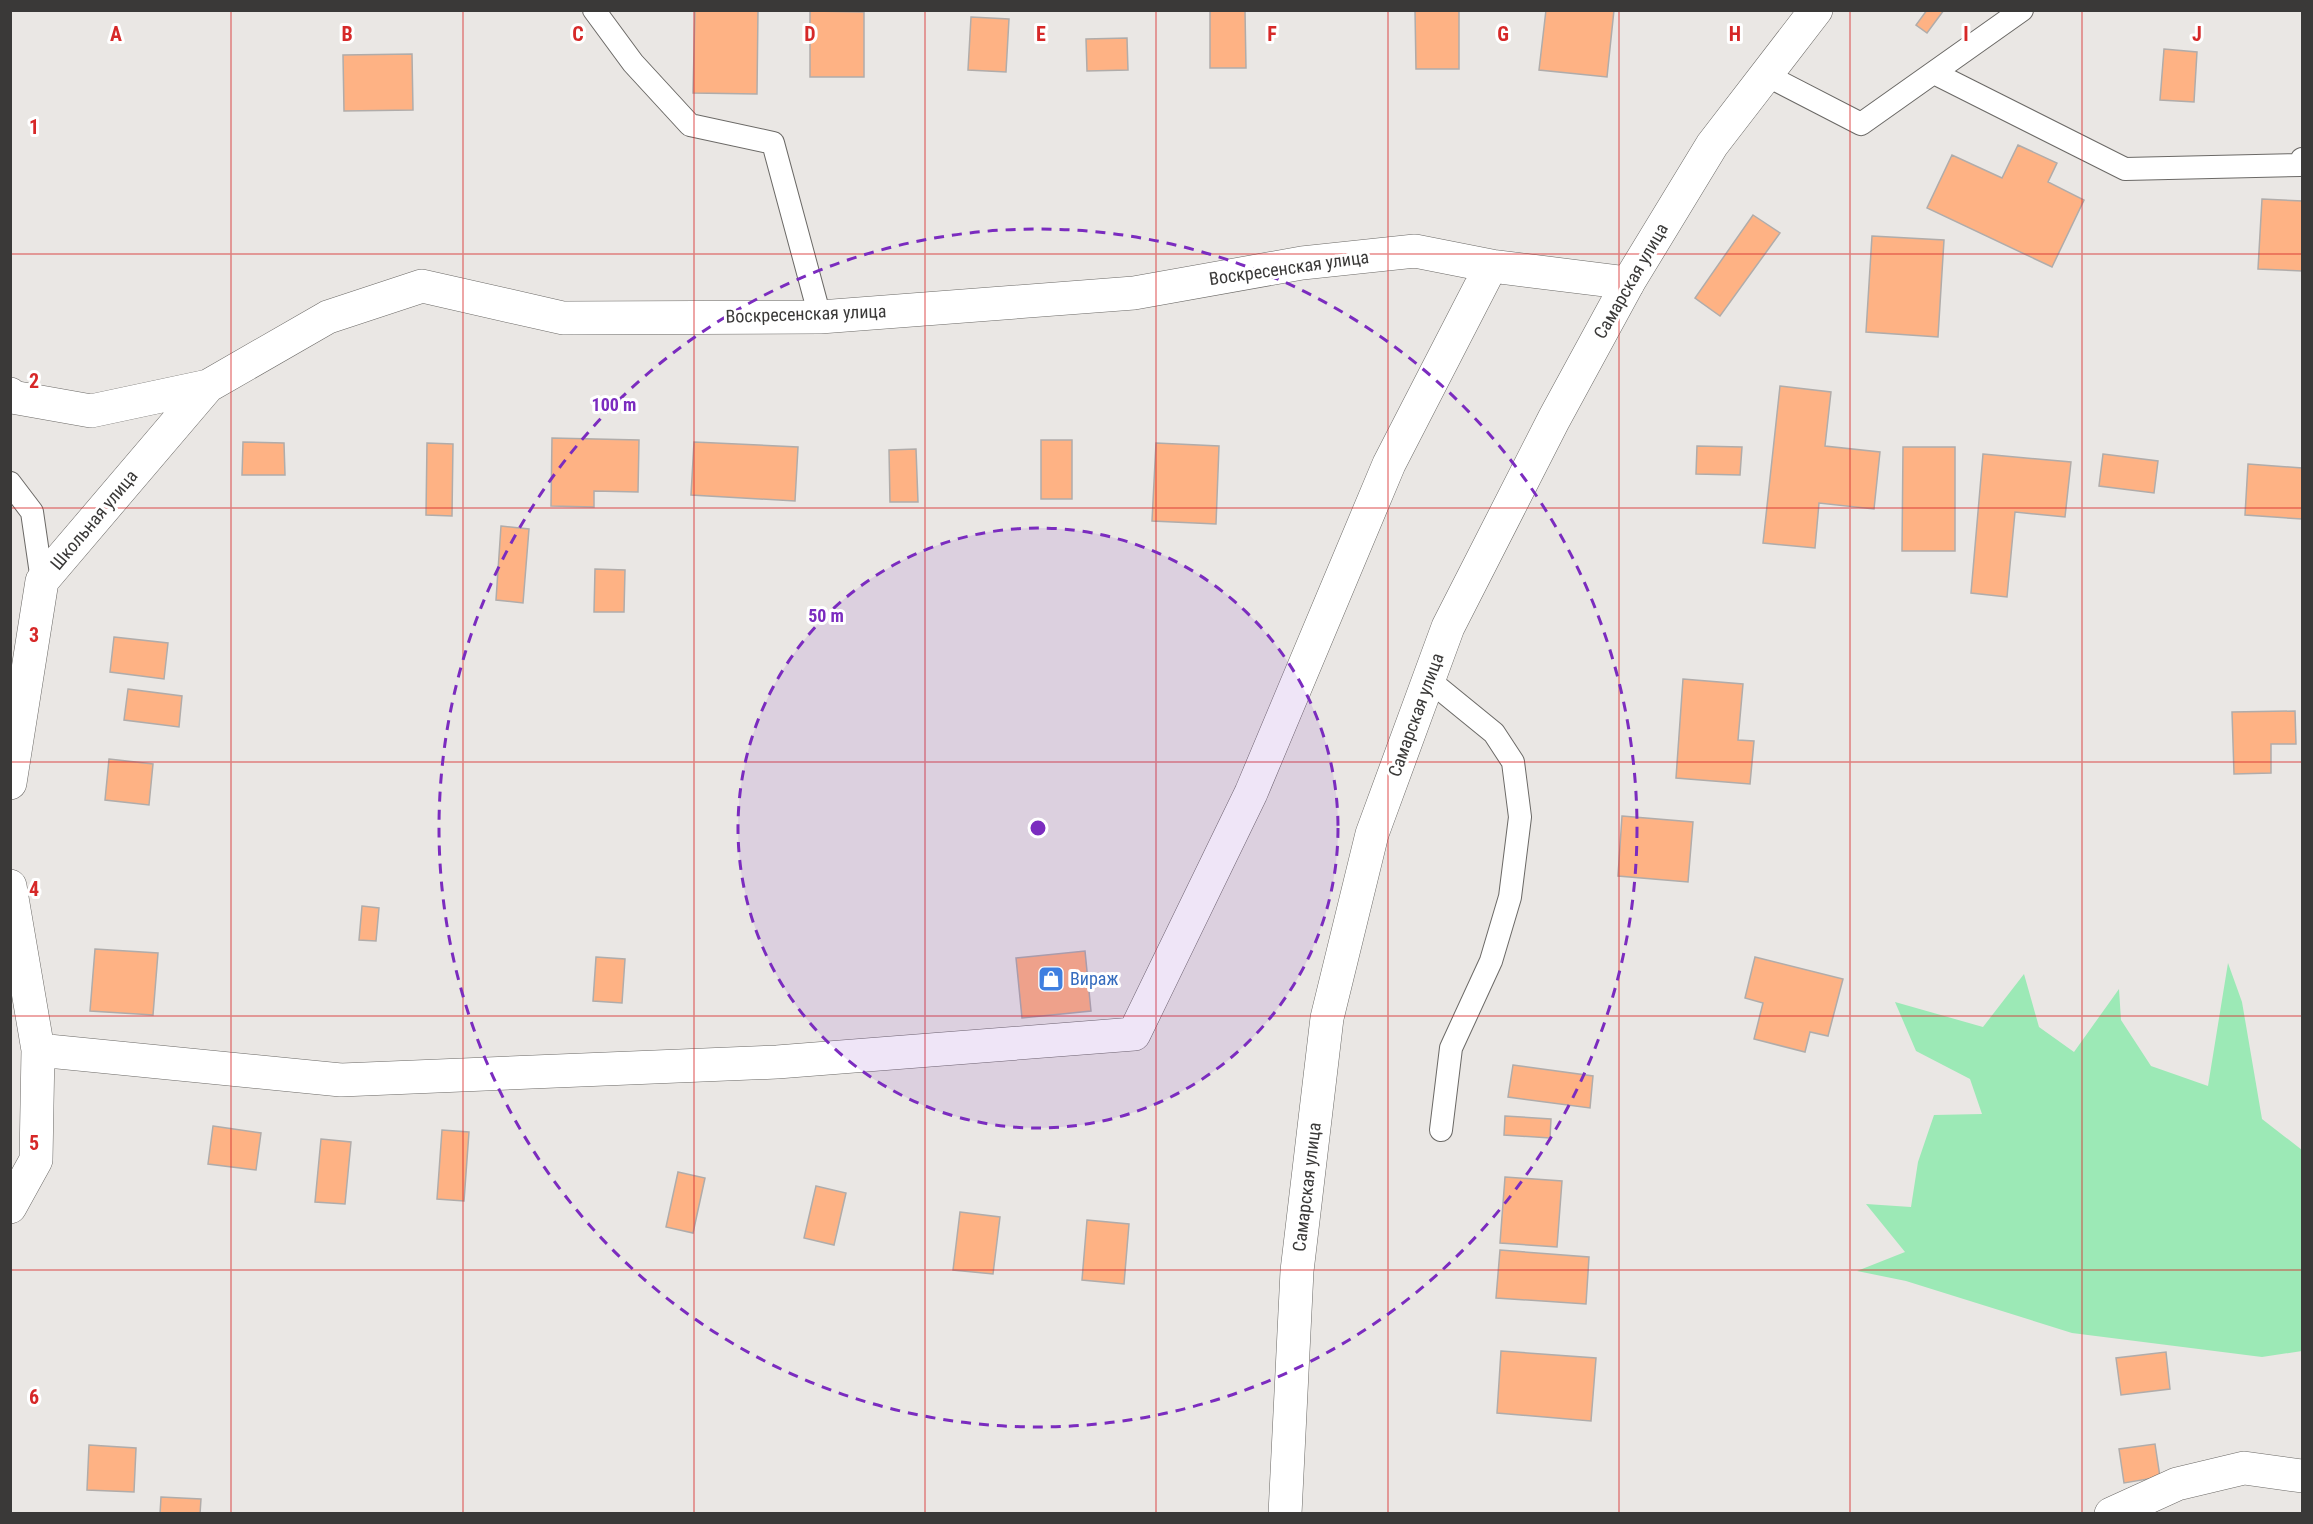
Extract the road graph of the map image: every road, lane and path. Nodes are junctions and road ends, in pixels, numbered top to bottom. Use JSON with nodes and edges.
{"nodes":[{"id":1,"x":594,"y":10,"type":"edge"},
{"id":2,"x":1816,"y":10,"type":"edge"},
{"id":3,"x":2022,"y":10,"type":"edge"},
{"id":4,"x":1934,"y":73,"type":"junction"},
{"id":5,"x":1766,"y":75,"type":"junction"},
{"id":6,"x":2302,"y":159,"type":"edge"},
{"id":7,"x":1491,"y":266,"type":"junction"},
{"id":8,"x":1628,"y":283,"type":"junction"},
{"id":9,"x":820,"y":317,"type":"junction"},
{"id":10,"x":208,"y":386,"type":"junction"},
{"id":11,"x":10,"y":394,"type":"edge"},
{"id":12,"x":10,"y":483,"type":"edge"},
{"id":13,"x":42,"y":581,"type":"junction"},
{"id":14,"x":1429,"y":680,"type":"junction"},
{"id":15,"x":10,"y":783,"type":"edge"},
{"id":16,"x":10,"y":886,"type":"edge"},
{"id":17,"x":38,"y":1050,"type":"junction"},
{"id":18,"x":1441,"y":1130,"type":"dead end"},
{"id":19,"x":10,"y":1207,"type":"edge"},
{"id":20,"x":2302,"y":1476,"type":"edge"},
{"id":21,"x":1285,"y":1514,"type":"edge"},
{"id":22,"x":2111,"y":1514,"type":"edge"}],
"edges":[{"from":1,"to":9,"type":"lane"},
{"from":2,"to":5,"type":"street","name":"Самарская улица"},
{"from":3,"to":4,"type":"lane"},
{"from":4,"to":5,"type":"lane"},
{"from":4,"to":6,"type":"lane"},
{"from":5,"to":8,"type":"street","name":"Самарская улица"},
{"from":7,"to":8,"type":"street","name":"Воскресенская улица"},
{"from":7,"to":9,"type":"street","name":"Воскресенская улица"},
{"from":7,"to":17,"type":"street"},
{"from":8,"to":14,"type":"street","name":"Самарская улица"},
{"from":9,"to":10,"type":"street","name":"Воскресенская улица"},
{"from":10,"to":11,"type":"street","name":"Воскресенская улица"},
{"from":10,"to":13,"type":"street","name":"Школьная улица"},
{"from":12,"to":13,"type":"lane"},
{"from":13,"to":15,"type":"street","name":"Школьная улица"},
{"from":14,"to":18,"type":"lane"},
{"from":14,"to":21,"type":"street","name":"Самарская улица"},
{"from":16,"to":17,"type":"street"},
{"from":17,"to":19,"type":"street"},
{"from":20,"to":22,"type":"street"}]}
